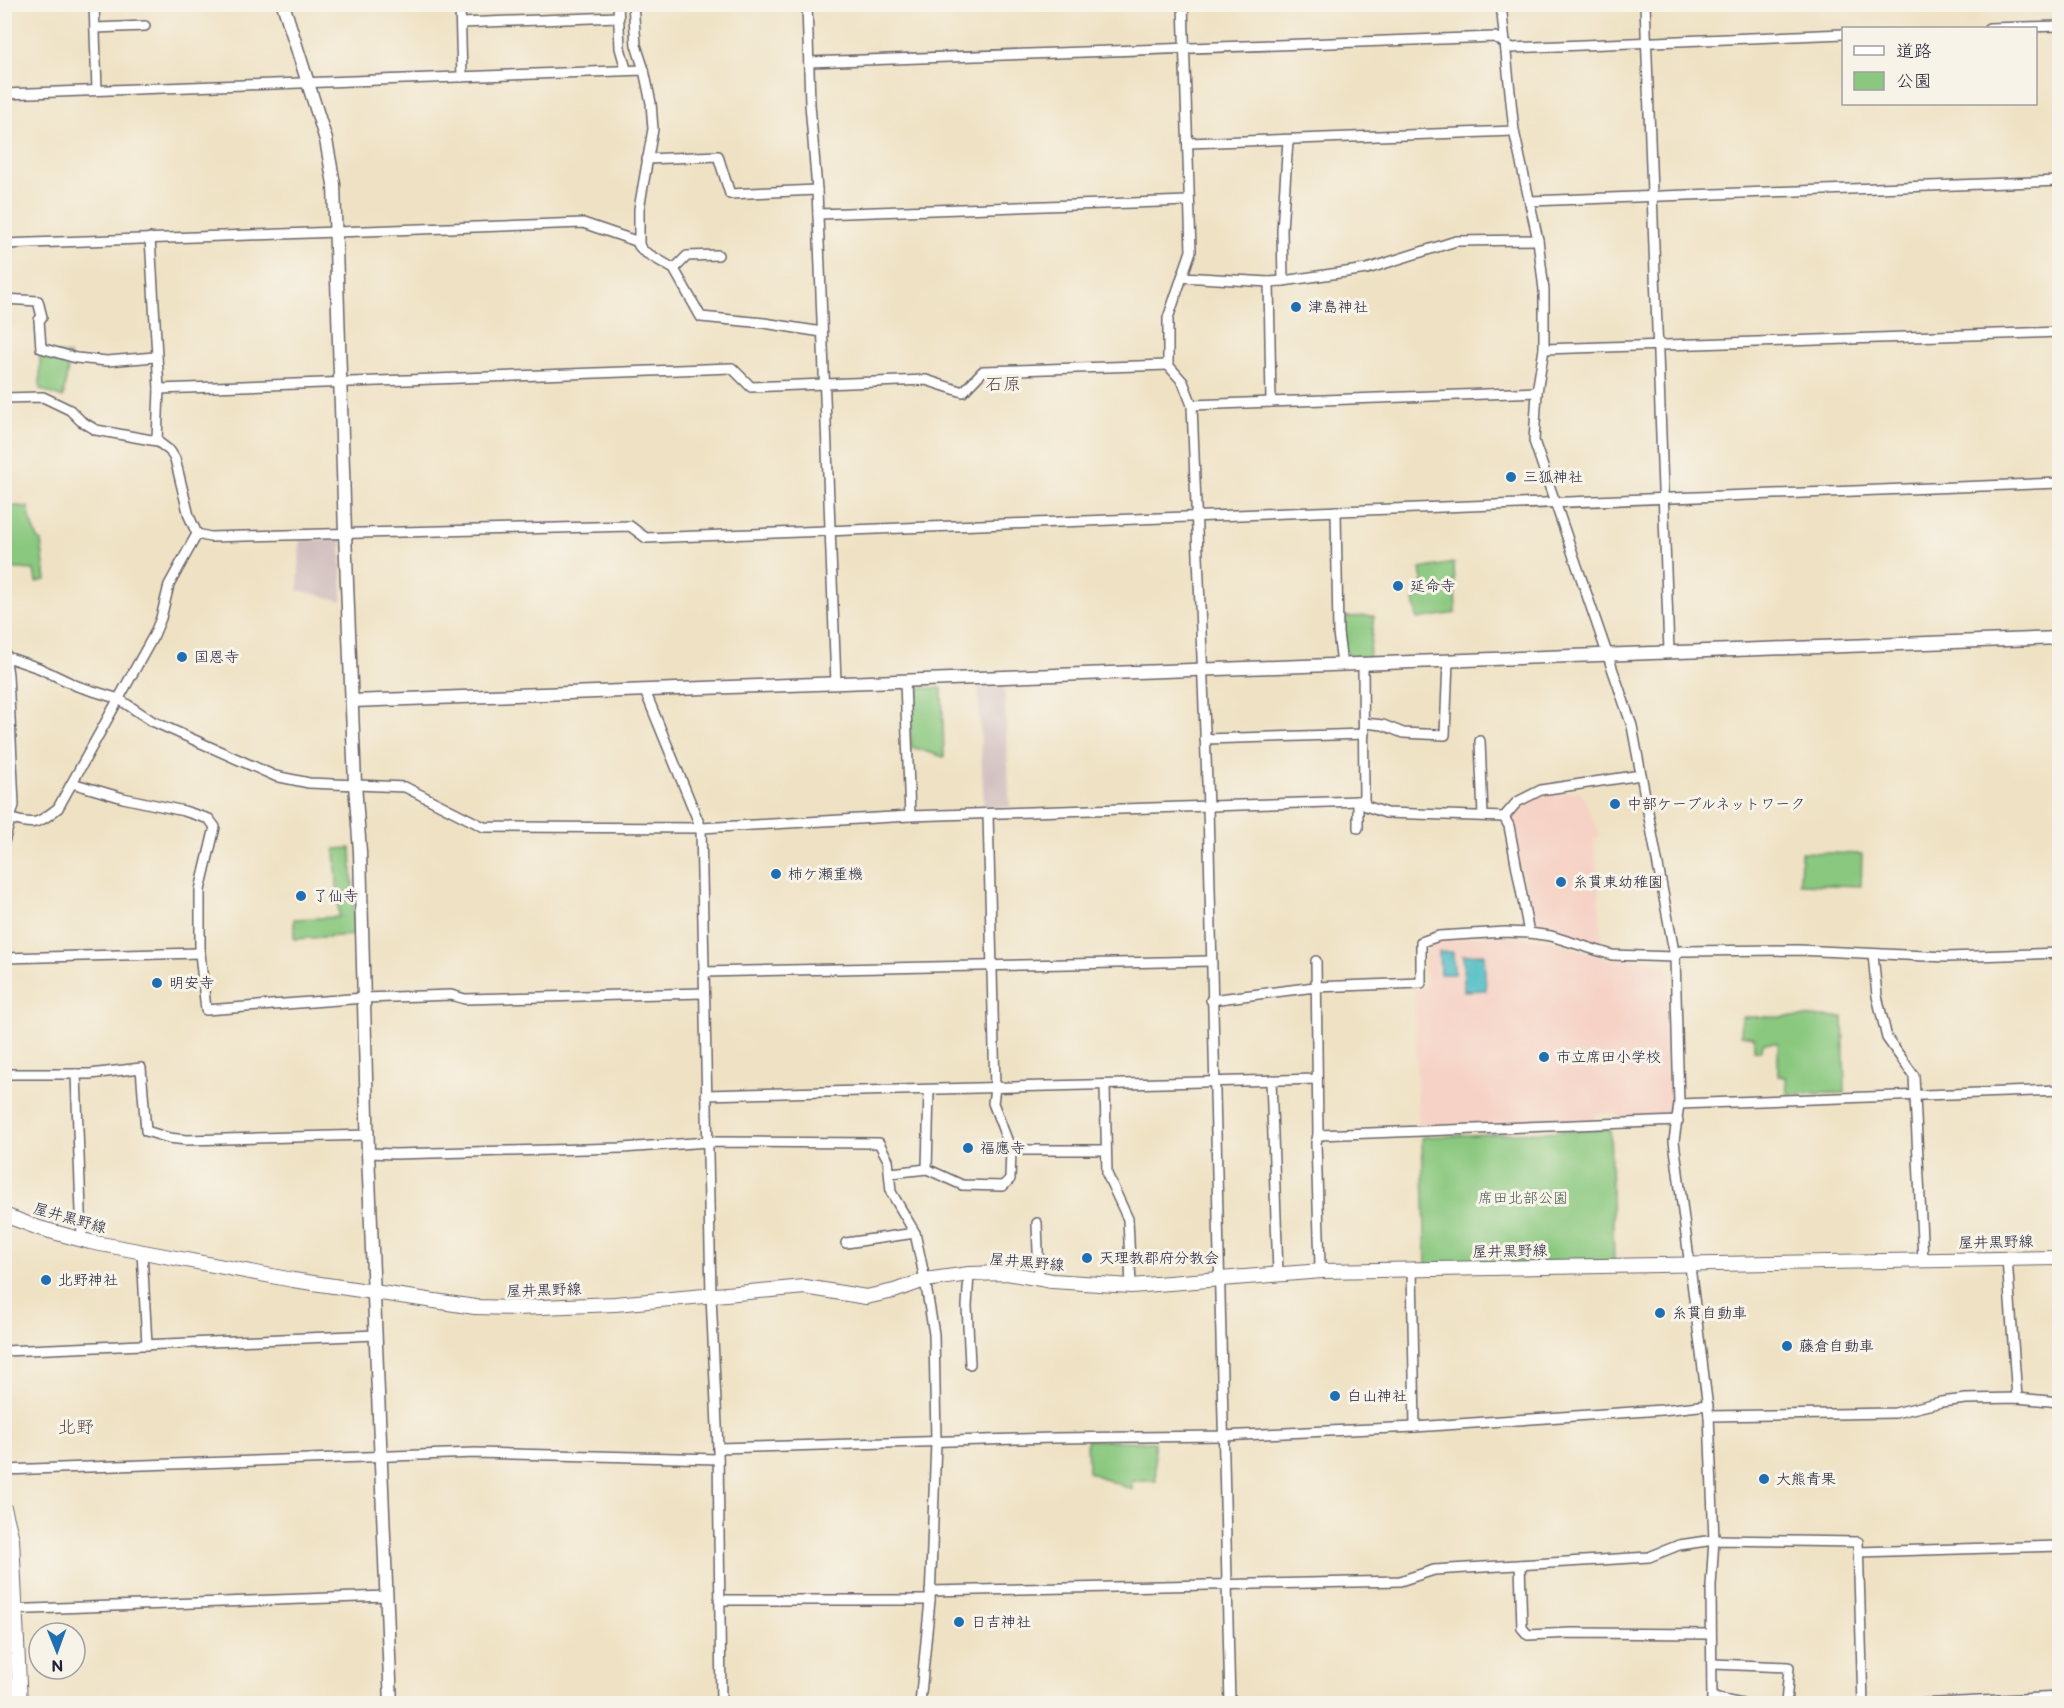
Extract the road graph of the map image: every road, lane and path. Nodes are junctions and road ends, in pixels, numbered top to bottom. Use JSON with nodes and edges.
{"nodes":[{"id":1,"x":94,"y":4,"type":"edge"},
{"id":2,"x":283,"y":4,"type":"edge"},
{"id":3,"x":460,"y":4,"type":"edge"},
{"id":4,"x":618,"y":4,"type":"edge"},
{"id":5,"x":633,"y":4,"type":"edge"},
{"id":6,"x":807,"y":4,"type":"edge"},
{"id":7,"x":1183,"y":4,"type":"edge"},
{"id":8,"x":1501,"y":4,"type":"edge"},
{"id":9,"x":1645,"y":4,"type":"edge"},
{"id":10,"x":618,"y":17,"type":"junction"},
{"id":11,"x":461,"y":23,"type":"junction"},
{"id":12,"x":146,"y":26,"type":"dead end"},
{"id":13,"x":2060,"y":26,"type":"edge"},
{"id":14,"x":2024,"y":27,"type":"edge"},
{"id":15,"x":95,"y":28,"type":"junction"},
{"id":16,"x":1842,"y":34,"type":"edge"},
{"id":17,"x":1505,"y":41,"type":"junction"},
{"id":18,"x":1647,"y":42,"type":"junction"},
{"id":19,"x":1185,"y":49,"type":"junction"},
{"id":20,"x":809,"y":62,"type":"junction"},
{"id":21,"x":626,"y":69,"type":"junction"},
{"id":22,"x":644,"y":70,"type":"junction"},
{"id":23,"x":462,"y":77,"type":"junction"},
{"id":24,"x":308,"y":82,"type":"junction"},
{"id":25,"x":97,"y":90,"type":"junction"},
{"id":26,"x":4,"y":94,"type":"edge"},
{"id":27,"x":1514,"y":131,"type":"junction"},
{"id":28,"x":1288,"y":140,"type":"junction"},
{"id":29,"x":1188,"y":143,"type":"junction"},
{"id":30,"x":647,"y":159,"type":"junction"},
{"id":31,"x":2060,"y":181,"type":"edge"},
{"id":32,"x":817,"y":190,"type":"junction"},
{"id":33,"x":1652,"y":197,"type":"junction"},
{"id":34,"x":1189,"y":201,"type":"junction"},
{"id":35,"x":1530,"y":201,"type":"junction"},
{"id":36,"x":818,"y":214,"type":"junction"},
{"id":37,"x":336,"y":231,"type":"junction"},
{"id":38,"x":150,"y":238,"type":"junction"},
{"id":39,"x":1538,"y":240,"type":"junction"},
{"id":40,"x":4,"y":244,"type":"edge"},
{"id":41,"x":639,"y":246,"type":"junction"},
{"id":42,"x":718,"y":255,"type":"dead end"},
{"id":43,"x":674,"y":270,"type":"junction"},
{"id":44,"x":1182,"y":277,"type":"junction"},
{"id":45,"x":1283,"y":280,"type":"junction"},
{"id":46,"x":1269,"y":282,"type":"junction"},
{"id":47,"x":4,"y":299,"type":"edge"},
{"id":48,"x":822,"y":332,"type":"junction"},
{"id":49,"x":2060,"y":332,"type":"edge"},
{"id":50,"x":1658,"y":347,"type":"junction"},
{"id":51,"x":1544,"y":349,"type":"junction"},
{"id":52,"x":155,"y":357,"type":"junction"},
{"id":53,"x":1168,"y":365,"type":"junction"},
{"id":54,"x":341,"y":382,"type":"junction"},
{"id":55,"x":824,"y":384,"type":"junction"},
{"id":56,"x":159,"y":389,"type":"junction"},
{"id":57,"x":1537,"y":392,"type":"junction"},
{"id":58,"x":4,"y":398,"type":"edge"},
{"id":59,"x":1271,"y":402,"type":"junction"},
{"id":60,"x":1192,"y":405,"type":"junction"},
{"id":61,"x":157,"y":441,"type":"junction"},
{"id":62,"x":2060,"y":483,"type":"edge"},
{"id":63,"x":1664,"y":499,"type":"junction"},
{"id":64,"x":1555,"y":503,"type":"junction"},
{"id":65,"x":1336,"y":511,"type":"junction"},
{"id":66,"x":1196,"y":517,"type":"junction"},
{"id":67,"x":830,"y":530,"type":"junction"},
{"id":68,"x":345,"y":533,"type":"junction"},
{"id":69,"x":197,"y":534,"type":"junction"},
{"id":70,"x":2060,"y":638,"type":"edge"},
{"id":71,"x":4,"y":651,"type":"edge"},
{"id":72,"x":1669,"y":651,"type":"junction"},
{"id":73,"x":1608,"y":654,"type":"junction"},
{"id":74,"x":5,"y":656,"type":"edge"},
{"id":75,"x":1448,"y":661,"type":"junction"},
{"id":76,"x":1341,"y":664,"type":"junction"},
{"id":77,"x":1364,"y":664,"type":"junction"},
{"id":78,"x":1202,"y":670,"type":"junction"},
{"id":79,"x":905,"y":682,"type":"junction"},
{"id":80,"x":836,"y":683,"type":"junction"},
{"id":81,"x":645,"y":691,"type":"junction"},
{"id":82,"x":119,"y":699,"type":"junction"},
{"id":83,"x":352,"y":701,"type":"junction"},
{"id":84,"x":1364,"y":723,"type":"junction"},
{"id":85,"x":1364,"y":734,"type":"junction"},
{"id":86,"x":1205,"y":739,"type":"junction"},
{"id":87,"x":1480,"y":741,"type":"dead end"},
{"id":88,"x":1641,"y":775,"type":"junction"},
{"id":89,"x":72,"y":783,"type":"junction"},
{"id":90,"x":355,"y":784,"type":"junction"},
{"id":91,"x":1361,"y":801,"type":"junction"},
{"id":92,"x":9,"y":805,"type":"edge"},
{"id":93,"x":1208,"y":807,"type":"junction"},
{"id":94,"x":988,"y":814,"type":"junction"},
{"id":95,"x":910,"y":816,"type":"junction"},
{"id":96,"x":1483,"y":816,"type":"junction"},
{"id":97,"x":1504,"y":817,"type":"junction"},
{"id":98,"x":12,"y":819,"type":"junction"},
{"id":99,"x":700,"y":828,"type":"junction"},
{"id":100,"x":1358,"y":828,"type":"dead end"},
{"id":101,"x":4,"y":842,"type":"edge"},
{"id":102,"x":1529,"y":933,"type":"junction"},
{"id":103,"x":200,"y":953,"type":"junction"},
{"id":104,"x":2060,"y":953,"type":"edge"},
{"id":105,"x":1873,"y":954,"type":"junction"},
{"id":106,"x":1675,"y":957,"type":"junction"},
{"id":107,"x":4,"y":958,"type":"edge"},
{"id":108,"x":1210,"y":961,"type":"junction"},
{"id":109,"x":1316,"y":961,"type":"dead end"},
{"id":110,"x":992,"y":965,"type":"junction"},
{"id":111,"x":703,"y":972,"type":"junction"},
{"id":112,"x":1315,"y":987,"type":"junction"},
{"id":113,"x":704,"y":993,"type":"junction"},
{"id":114,"x":364,"y":998,"type":"junction"},
{"id":115,"x":1211,"y":1000,"type":"junction"},
{"id":116,"x":4,"y":1074,"type":"edge"},
{"id":117,"x":76,"y":1074,"type":"junction"},
{"id":118,"x":1317,"y":1079,"type":"junction"},
{"id":119,"x":1271,"y":1080,"type":"junction"},
{"id":120,"x":1214,"y":1082,"type":"junction"},
{"id":121,"x":1105,"y":1086,"type":"junction"},
{"id":122,"x":995,"y":1088,"type":"junction"},
{"id":123,"x":929,"y":1090,"type":"junction"},
{"id":124,"x":2060,"y":1090,"type":"edge"},
{"id":125,"x":706,"y":1095,"type":"junction"},
{"id":126,"x":1916,"y":1095,"type":"junction"},
{"id":127,"x":1679,"y":1104,"type":"junction"},
{"id":128,"x":1678,"y":1121,"type":"junction"},
{"id":129,"x":368,"y":1135,"type":"junction"},
{"id":130,"x":1318,"y":1135,"type":"junction"},
{"id":131,"x":708,"y":1142,"type":"junction"},
{"id":132,"x":1011,"y":1150,"type":"junction"},
{"id":133,"x":1105,"y":1150,"type":"junction"},
{"id":134,"x":368,"y":1153,"type":"junction"},
{"id":135,"x":927,"y":1169,"type":"junction"},
{"id":136,"x":891,"y":1173,"type":"junction"},
{"id":137,"x":4,"y":1215,"type":"edge"},
{"id":138,"x":1037,"y":1223,"type":"dead end"},
{"id":139,"x":915,"y":1233,"type":"junction"},
{"id":140,"x":82,"y":1239,"type":"junction"},
{"id":141,"x":876,"y":1239,"type":"junction"},
{"id":142,"x":846,"y":1243,"type":"dead end"},
{"id":143,"x":876,"y":1251,"type":"dead end"},
{"id":144,"x":142,"y":1252,"type":"junction"},
{"id":145,"x":2060,"y":1258,"type":"edge"},
{"id":146,"x":2007,"y":1259,"type":"junction"},
{"id":147,"x":1923,"y":1260,"type":"junction"},
{"id":148,"x":1691,"y":1265,"type":"junction"},
{"id":149,"x":1412,"y":1269,"type":"junction"},
{"id":150,"x":1322,"y":1271,"type":"junction"},
{"id":151,"x":1278,"y":1273,"type":"junction"},
{"id":152,"x":969,"y":1274,"type":"junction"},
{"id":153,"x":1039,"y":1279,"type":"junction"},
{"id":154,"x":1219,"y":1279,"type":"junction"},
{"id":155,"x":925,"y":1280,"type":"junction"},
{"id":156,"x":1131,"y":1286,"type":"junction"},
{"id":157,"x":375,"y":1292,"type":"junction"},
{"id":158,"x":711,"y":1295,"type":"junction"},
{"id":159,"x":376,"y":1335,"type":"junction"},
{"id":160,"x":147,"y":1345,"type":"junction"},
{"id":161,"x":4,"y":1351,"type":"edge"},
{"id":162,"x":970,"y":1364,"type":"dead end"},
{"id":163,"x":2017,"y":1398,"type":"junction"},
{"id":164,"x":2060,"y":1402,"type":"edge"},
{"id":165,"x":1708,"y":1405,"type":"junction"},
{"id":166,"x":1709,"y":1416,"type":"junction"},
{"id":167,"x":1415,"y":1427,"type":"junction"},
{"id":168,"x":1222,"y":1436,"type":"junction"},
{"id":169,"x":936,"y":1442,"type":"junction"},
{"id":170,"x":718,"y":1448,"type":"junction"},
{"id":171,"x":381,"y":1456,"type":"junction"},
{"id":172,"x":718,"y":1459,"type":"junction"},
{"id":173,"x":4,"y":1470,"type":"edge"},
{"id":174,"x":4,"y":1508,"type":"edge"},
{"id":175,"x":1714,"y":1540,"type":"junction"},
{"id":176,"x":2060,"y":1546,"type":"edge"},
{"id":177,"x":1858,"y":1552,"type":"junction"},
{"id":178,"x":1520,"y":1565,"type":"junction"},
{"id":179,"x":1227,"y":1585,"type":"junction"},
{"id":180,"x":930,"y":1595,"type":"junction"},
{"id":181,"x":387,"y":1596,"type":"junction"},
{"id":182,"x":719,"y":1600,"type":"junction"},
{"id":183,"x":11,"y":1610,"type":"edge"},
{"id":184,"x":1712,"y":1634,"type":"junction"},
{"id":185,"x":1713,"y":1664,"type":"junction"},
{"id":186,"x":2060,"y":1697,"type":"edge"},
{"id":187,"x":1712,"y":1701,"type":"edge"},
{"id":188,"x":21,"y":1704,"type":"edge"},
{"id":189,"x":391,"y":1704,"type":"edge"},
{"id":190,"x":721,"y":1704,"type":"edge"},
{"id":191,"x":920,"y":1704,"type":"edge"},
{"id":192,"x":1230,"y":1704,"type":"edge"},
{"id":193,"x":1742,"y":1704,"type":"edge"},
{"id":194,"x":1786,"y":1704,"type":"edge"},
{"id":195,"x":1863,"y":1704,"type":"edge"},
{"id":196,"x":1919,"y":1704,"type":"edge"}],
"edges":[{"from":1,"to":15,"type":"street"},
{"from":2,"to":24,"type":"street"},
{"from":3,"to":11,"type":"street"},
{"from":4,"to":10,"type":"street"},
{"from":5,"to":22,"type":"street"},
{"from":6,"to":20,"type":"street"},
{"from":7,"to":19,"type":"street"},
{"from":8,"to":17,"type":"street"},
{"from":9,"to":18,"type":"street"},
{"from":10,"to":11,"type":"street"},
{"from":10,"to":21,"type":"street"},
{"from":11,"to":23,"type":"street"},
{"from":12,"to":15,"type":"street"},
{"from":13,"to":14,"type":"street"},
{"from":15,"to":25,"type":"street"},
{"from":16,"to":18,"type":"street"},
{"from":17,"to":18,"type":"street"},
{"from":17,"to":19,"type":"street"},
{"from":17,"to":27,"type":"street"},
{"from":18,"to":33,"type":"street"},
{"from":19,"to":20,"type":"street"},
{"from":19,"to":29,"type":"street"},
{"from":20,"to":32,"type":"street"},
{"from":21,"to":22,"type":"street"},
{"from":21,"to":23,"type":"street"},
{"from":22,"to":30,"type":"street"},
{"from":23,"to":24,"type":"street"},
{"from":24,"to":25,"type":"street"},
{"from":24,"to":37,"type":"street"},
{"from":25,"to":26,"type":"street"},
{"from":27,"to":28,"type":"street"},
{"from":27,"to":35,"type":"street"},
{"from":28,"to":29,"type":"street"},
{"from":28,"to":45,"type":"street"},
{"from":29,"to":34,"type":"street"},
{"from":30,"to":32,"type":"street"},
{"from":30,"to":41,"type":"street"},
{"from":31,"to":33,"type":"street"},
{"from":32,"to":36,"type":"street"},
{"from":33,"to":35,"type":"street"},
{"from":33,"to":50,"type":"street"},
{"from":34,"to":36,"type":"street"},
{"from":34,"to":44,"type":"street"},
{"from":35,"to":39,"type":"street"},
{"from":36,"to":48,"type":"street"},
{"from":37,"to":38,"type":"street"},
{"from":37,"to":41,"type":"street"},
{"from":37,"to":54,"type":"street"},
{"from":38,"to":40,"type":"street"},
{"from":38,"to":52,"type":"street"},
{"from":39,"to":45,"type":"street"},
{"from":39,"to":51,"type":"street"},
{"from":41,"to":43,"type":"street"},
{"from":42,"to":43,"type":"street"},
{"from":43,"to":48,"type":"street"},
{"from":44,"to":46,"type":"street"},
{"from":44,"to":53,"type":"street"},
{"from":45,"to":46,"type":"street"},
{"from":46,"to":59,"type":"street"},
{"from":47,"to":52,"type":"street"},
{"from":48,"to":55,"type":"street"},
{"from":49,"to":50,"type":"street"},
{"from":50,"to":51,"type":"street"},
{"from":50,"to":63,"type":"street"},
{"from":51,"to":57,"type":"street"},
{"from":52,"to":56,"type":"street"},
{"from":53,"to":55,"type":"street"},
{"from":53,"to":60,"type":"street"},
{"from":54,"to":55,"type":"street"},
{"from":54,"to":56,"type":"street"},
{"from":54,"to":68,"type":"street"},
{"from":55,"to":67,"type":"street"},
{"from":56,"to":61,"type":"street"},
{"from":57,"to":59,"type":"street"},
{"from":57,"to":64,"type":"street"},
{"from":58,"to":61,"type":"street"},
{"from":59,"to":60,"type":"street"},
{"from":60,"to":66,"type":"street"},
{"from":61,"to":69,"type":"street"},
{"from":62,"to":63,"type":"street"},
{"from":63,"to":64,"type":"street"},
{"from":63,"to":72,"type":"street"},
{"from":64,"to":65,"type":"street"},
{"from":64,"to":73,"type":"street"},
{"from":65,"to":66,"type":"street"},
{"from":65,"to":76,"type":"street"},
{"from":66,"to":67,"type":"street"},
{"from":66,"to":78,"type":"street"},
{"from":67,"to":68,"type":"street"},
{"from":67,"to":80,"type":"street"},
{"from":68,"to":69,"type":"street"},
{"from":68,"to":83,"type":"street"},
{"from":69,"to":82,"type":"street"},
{"from":70,"to":72,"type":"street"},
{"from":71,"to":74,"type":"street"},
{"from":72,"to":73,"type":"street"},
{"from":73,"to":75,"type":"street"},
{"from":73,"to":88,"type":"street"},
{"from":74,"to":82,"type":"street"},
{"from":74,"to":92,"type":"street"},
{"from":75,"to":77,"type":"street"},
{"from":75,"to":84,"type":"street"},
{"from":76,"to":77,"type":"street"},
{"from":76,"to":78,"type":"street"},
{"from":77,"to":84,"type":"street"},
{"from":78,"to":79,"type":"street"},
{"from":78,"to":86,"type":"street"},
{"from":79,"to":80,"type":"street"},
{"from":79,"to":95,"type":"street"},
{"from":80,"to":81,"type":"street"},
{"from":81,"to":83,"type":"street"},
{"from":81,"to":99,"type":"street"},
{"from":82,"to":89,"type":"street"},
{"from":82,"to":90,"type":"street"},
{"from":83,"to":90,"type":"street"},
{"from":84,"to":85,"type":"street"},
{"from":85,"to":86,"type":"street"},
{"from":85,"to":91,"type":"street"},
{"from":86,"to":93,"type":"street"},
{"from":87,"to":96,"type":"street"},
{"from":88,"to":97,"type":"street"},
{"from":88,"to":106,"type":"street"},
{"from":89,"to":98,"type":"street"},
{"from":89,"to":103,"type":"street"},
{"from":90,"to":99,"type":"street"},
{"from":90,"to":114,"type":"street"},
{"from":91,"to":93,"type":"street"},
{"from":91,"to":96,"type":"street"},
{"from":91,"to":100,"type":"street"},
{"from":92,"to":98,"type":"street"},
{"from":93,"to":94,"type":"street"},
{"from":93,"to":108,"type":"street"},
{"from":94,"to":95,"type":"street"},
{"from":94,"to":110,"type":"street"},
{"from":95,"to":99,"type":"street"},
{"from":96,"to":97,"type":"street"},
{"from":97,"to":102,"type":"street"},
{"from":98,"to":101,"type":"street"},
{"from":99,"to":111,"type":"street"},
{"from":102,"to":106,"type":"street"},
{"from":102,"to":112,"type":"street"},
{"from":103,"to":107,"type":"street"},
{"from":103,"to":114,"type":"street"},
{"from":104,"to":105,"type":"street"},
{"from":105,"to":106,"type":"street"},
{"from":105,"to":126,"type":"street"},
{"from":106,"to":127,"type":"street"},
{"from":108,"to":110,"type":"street"},
{"from":108,"to":115,"type":"street"},
{"from":109,"to":112,"type":"street"},
{"from":110,"to":111,"type":"street"},
{"from":110,"to":122,"type":"street"},
{"from":111,"to":113,"type":"street"},
{"from":112,"to":115,"type":"street"},
{"from":112,"to":118,"type":"street"},
{"from":113,"to":114,"type":"street"},
{"from":113,"to":125,"type":"street"},
{"from":114,"to":129,"type":"street"},
{"from":115,"to":120,"type":"street"},
{"from":116,"to":117,"type":"street"},
{"from":117,"to":129,"type":"street"},
{"from":117,"to":140,"type":"street"},
{"from":118,"to":119,"type":"street"},
{"from":118,"to":130,"type":"street"},
{"from":119,"to":120,"type":"street"},
{"from":119,"to":151,"type":"street"},
{"from":120,"to":121,"type":"street"},
{"from":120,"to":154,"type":"street"},
{"from":121,"to":122,"type":"street"},
{"from":121,"to":133,"type":"street"},
{"from":122,"to":123,"type":"street"},
{"from":122,"to":132,"type":"street"},
{"from":123,"to":125,"type":"street"},
{"from":123,"to":135,"type":"street"},
{"from":124,"to":126,"type":"street"},
{"from":125,"to":131,"type":"street"},
{"from":126,"to":127,"type":"street"},
{"from":126,"to":147,"type":"street"},
{"from":127,"to":128,"type":"street"},
{"from":128,"to":130,"type":"street"},
{"from":128,"to":148,"type":"street"},
{"from":129,"to":134,"type":"street"},
{"from":130,"to":150,"type":"street"},
{"from":131,"to":134,"type":"street"},
{"from":131,"to":136,"type":"street"},
{"from":131,"to":158,"type":"street"},
{"from":132,"to":133,"type":"street"},
{"from":132,"to":135,"type":"street"},
{"from":133,"to":156,"type":"street"},
{"from":134,"to":157,"type":"street"},
{"from":135,"to":136,"type":"street"},
{"from":136,"to":139,"type":"street"},
{"from":137,"to":140,"type":"main road","name":"屋井黒野線"},
{"from":138,"to":153,"type":"street"},
{"from":139,"to":141,"type":"street"},
{"from":139,"to":155,"type":"street"},
{"from":140,"to":144,"type":"main road","name":"屋井黒野線"},
{"from":141,"to":142,"type":"street"},
{"from":141,"to":143,"type":"street"},
{"from":144,"to":157,"type":"main road","name":"屋井黒野線"},
{"from":144,"to":160,"type":"street"},
{"from":145,"to":146,"type":"main road","name":"屋井黒野線"},
{"from":146,"to":147,"type":"main road","name":"屋井黒野線"},
{"from":146,"to":163,"type":"street"},
{"from":147,"to":148,"type":"main road","name":"屋井黒野線"},
{"from":148,"to":149,"type":"main road","name":"屋井黒野線"},
{"from":148,"to":165,"type":"street"},
{"from":149,"to":150,"type":"main road","name":"屋井黒野線"},
{"from":149,"to":167,"type":"street"},
{"from":150,"to":151,"type":"main road","name":"屋井黒野線"},
{"from":151,"to":154,"type":"main road","name":"屋井黒野線"},
{"from":152,"to":153,"type":"main road","name":"屋井黒野線"},
{"from":152,"to":155,"type":"main road","name":"屋井黒野線"},
{"from":152,"to":162,"type":"street"},
{"from":153,"to":156,"type":"main road","name":"屋井黒野線"},
{"from":154,"to":156,"type":"main road","name":"屋井黒野線"},
{"from":154,"to":168,"type":"street"},
{"from":155,"to":158,"type":"main road","name":"屋井黒野線"},
{"from":155,"to":169,"type":"street"},
{"from":157,"to":158,"type":"main road","name":"屋井黒野線"},
{"from":157,"to":159,"type":"street"},
{"from":158,"to":170,"type":"street"},
{"from":159,"to":160,"type":"street"},
{"from":159,"to":171,"type":"street"},
{"from":160,"to":161,"type":"street"},
{"from":163,"to":164,"type":"street"},
{"from":163,"to":166,"type":"street"},
{"from":165,"to":166,"type":"street"},
{"from":165,"to":167,"type":"street"},
{"from":166,"to":175,"type":"street"},
{"from":167,"to":168,"type":"street"},
{"from":168,"to":169,"type":"street"},
{"from":168,"to":179,"type":"street"},
{"from":169,"to":170,"type":"street"},
{"from":169,"to":180,"type":"street"},
{"from":170,"to":172,"type":"street"},
{"from":171,"to":172,"type":"street"},
{"from":171,"to":173,"type":"street"},
{"from":171,"to":181,"type":"street"},
{"from":172,"to":182,"type":"street"},
{"from":174,"to":183,"type":"main road"},
{"from":175,"to":177,"type":"street"},
{"from":175,"to":178,"type":"street"},
{"from":175,"to":184,"type":"street"},
{"from":176,"to":177,"type":"street"},
{"from":177,"to":195,"type":"street"},
{"from":178,"to":179,"type":"street"},
{"from":178,"to":184,"type":"street"},
{"from":179,"to":180,"type":"street"},
{"from":179,"to":192,"type":"street"},
{"from":180,"to":182,"type":"street"},
{"from":180,"to":191,"type":"street"},
{"from":181,"to":183,"type":"street"},
{"from":181,"to":189,"type":"street"},
{"from":182,"to":190,"type":"street"},
{"from":183,"to":188,"type":"main road"},
{"from":184,"to":185,"type":"street"},
{"from":185,"to":187,"type":"street"},
{"from":185,"to":194,"type":"street"},
{"from":186,"to":196,"type":"street"},
{"from":187,"to":193,"type":"street"}]}
